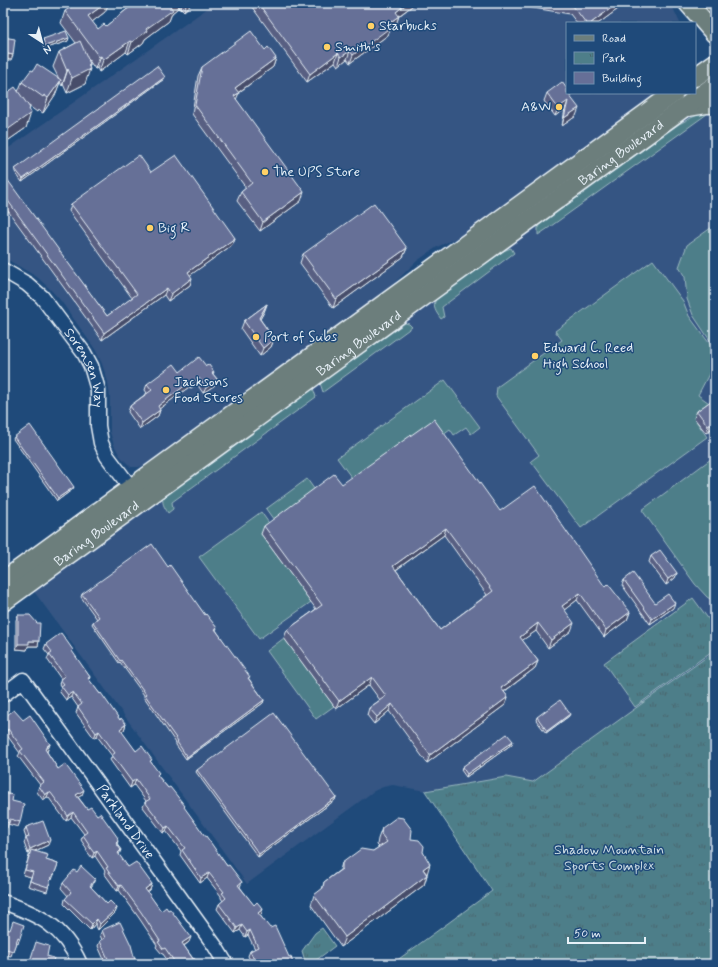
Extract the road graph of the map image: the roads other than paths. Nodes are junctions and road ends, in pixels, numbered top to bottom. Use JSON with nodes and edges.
{"nodes":[{"id":1,"x":683,"y":3,"type":"edge"},
{"id":2,"x":688,"y":3,"type":"edge"},
{"id":3,"x":691,"y":22,"type":"edge"},
{"id":4,"x":715,"y":34,"type":"edge"},
{"id":5,"x":715,"y":63,"type":"edge"},
{"id":6,"x":696,"y":77,"type":"edge"},
{"id":7,"x":715,"y":85,"type":"edge"},
{"id":8,"x":673,"y":94,"type":"edge"},
{"id":9,"x":715,"y":104,"type":"edge"},
{"id":10,"x":685,"y":107,"type":"junction"},
{"id":11,"x":3,"y":270,"type":"edge"},
{"id":12,"x":136,"y":495,"type":"junction"},
{"id":13,"x":3,"y":580,"type":"edge"},
{"id":14,"x":3,"y":602,"type":"edge"},
{"id":15,"x":3,"y":695,"type":"edge"},
{"id":16,"x":3,"y":902,"type":"edge"},
{"id":17,"x":80,"y":964,"type":"edge"},
{"id":18,"x":226,"y":964,"type":"edge"}],
"edges":[{"from":1,"to":3,"type":"main road"},
{"from":2,"to":4,"type":"main road"},
{"from":5,"to":6,"type":"main road"},
{"from":7,"to":10,"type":"main road","name":"Baring Boulevard"},
{"from":8,"to":12,"type":"main road","name":"Baring Boulevard"},
{"from":9,"to":10,"type":"main road"},
{"from":10,"to":12,"type":"main road","name":"Baring Boulevard"},
{"from":11,"to":12,"type":"street","name":"Sorensen Way"},
{"from":12,"to":13,"type":"main road","name":"Baring Boulevard"},
{"from":12,"to":14,"type":"main road","name":"Baring Boulevard"},
{"from":15,"to":18,"type":"street","name":"Parkland Drive"},
{"from":16,"to":17,"type":"street"}]}
